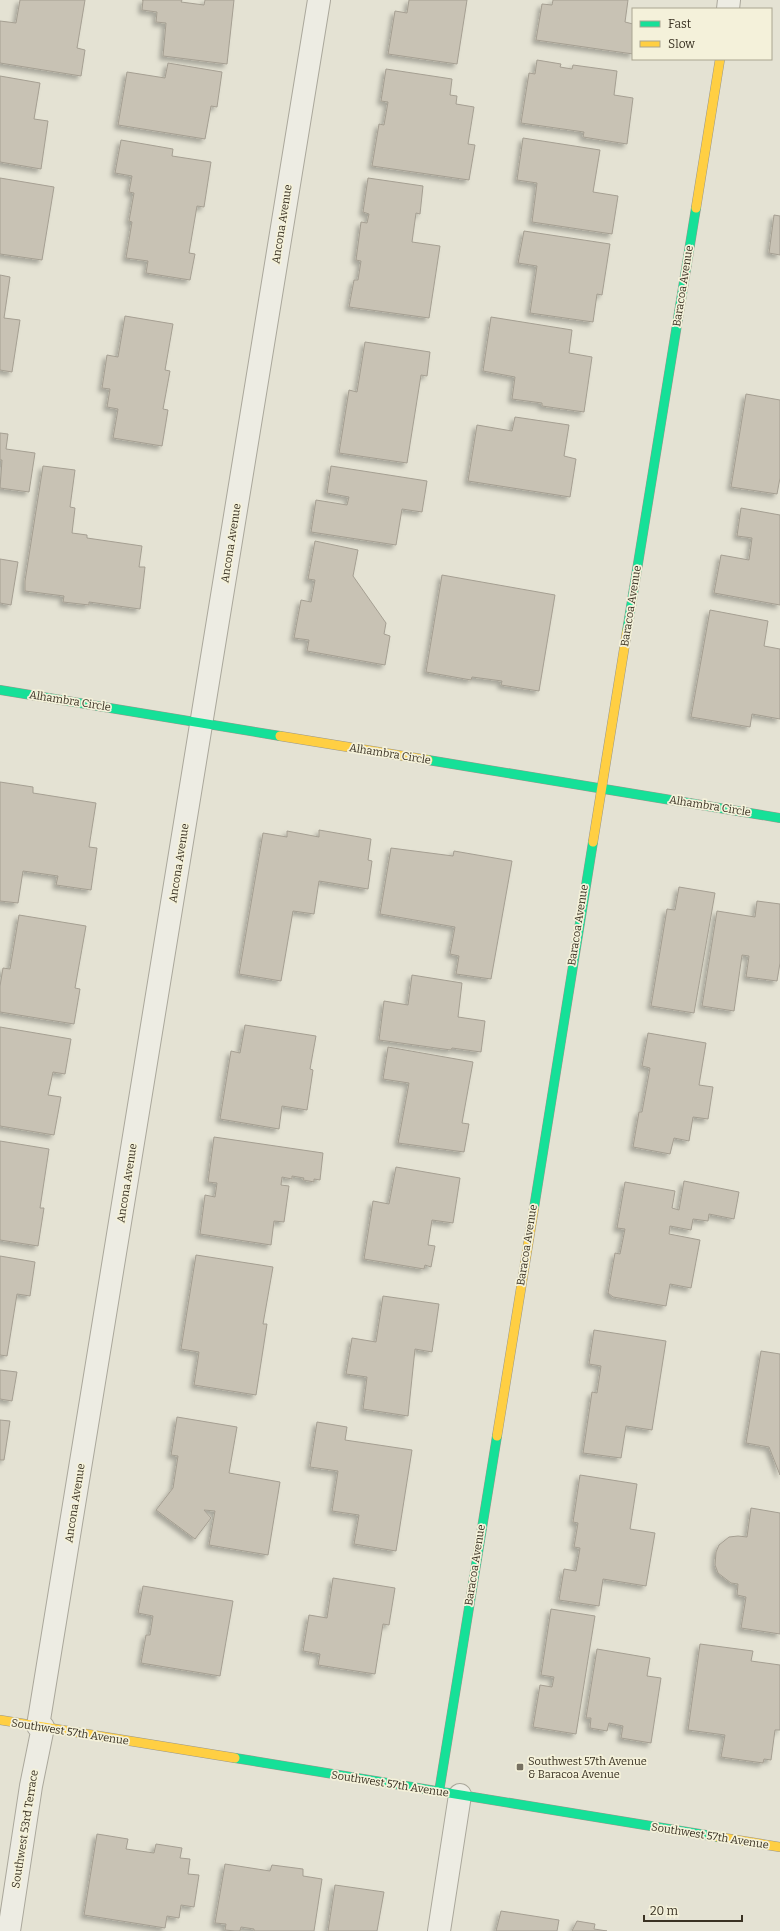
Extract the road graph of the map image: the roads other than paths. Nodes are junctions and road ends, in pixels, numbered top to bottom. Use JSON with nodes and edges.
{"nodes":[{"id":1,"x":319,"y":0,"type":"edge"},
{"id":2,"x":720,"y":60,"type":"edge"},
{"id":3,"x":0,"y":690,"type":"edge"},
{"id":4,"x":201,"y":723,"type":"junction"},
{"id":5,"x":601,"y":788,"type":"junction"},
{"id":6,"x":780,"y":818,"type":"edge"},
{"id":7,"x":0,"y":1721,"type":"edge"},
{"id":8,"x":41,"y":1727,"type":"junction"},
{"id":9,"x":438,"y":1792,"type":"junction"},
{"id":10,"x":460,"y":1795,"type":"junction"},
{"id":11,"x":780,"y":1847,"type":"edge"},
{"id":12,"x":9,"y":1931,"type":"edge"},
{"id":13,"x":439,"y":1931,"type":"edge"}],
"edges":[{"from":1,"to":4,"type":"street","name":"Ancona Avenue"},
{"from":2,"to":5,"type":"street","name":"Baracoa Avenue"},
{"from":3,"to":4,"type":"street","name":"Alhambra Circle"},
{"from":4,"to":5,"type":"street","name":"Alhambra Circle"},
{"from":4,"to":8,"type":"street","name":"Ancona Avenue"},
{"from":5,"to":6,"type":"street","name":"Alhambra Circle"},
{"from":5,"to":9,"type":"street","name":"Baracoa Avenue"},
{"from":7,"to":8,"type":"street","name":"Southwest 57th Avenue"},
{"from":8,"to":9,"type":"street","name":"Southwest 57th Avenue"},
{"from":8,"to":12,"type":"street","name":"Southwest 53rd Terrace"},
{"from":9,"to":10,"type":"street","name":"Southwest 57th Avenue"},
{"from":10,"to":11,"type":"street","name":"Southwest 57th Avenue"},
{"from":10,"to":13,"type":"street"}]}
